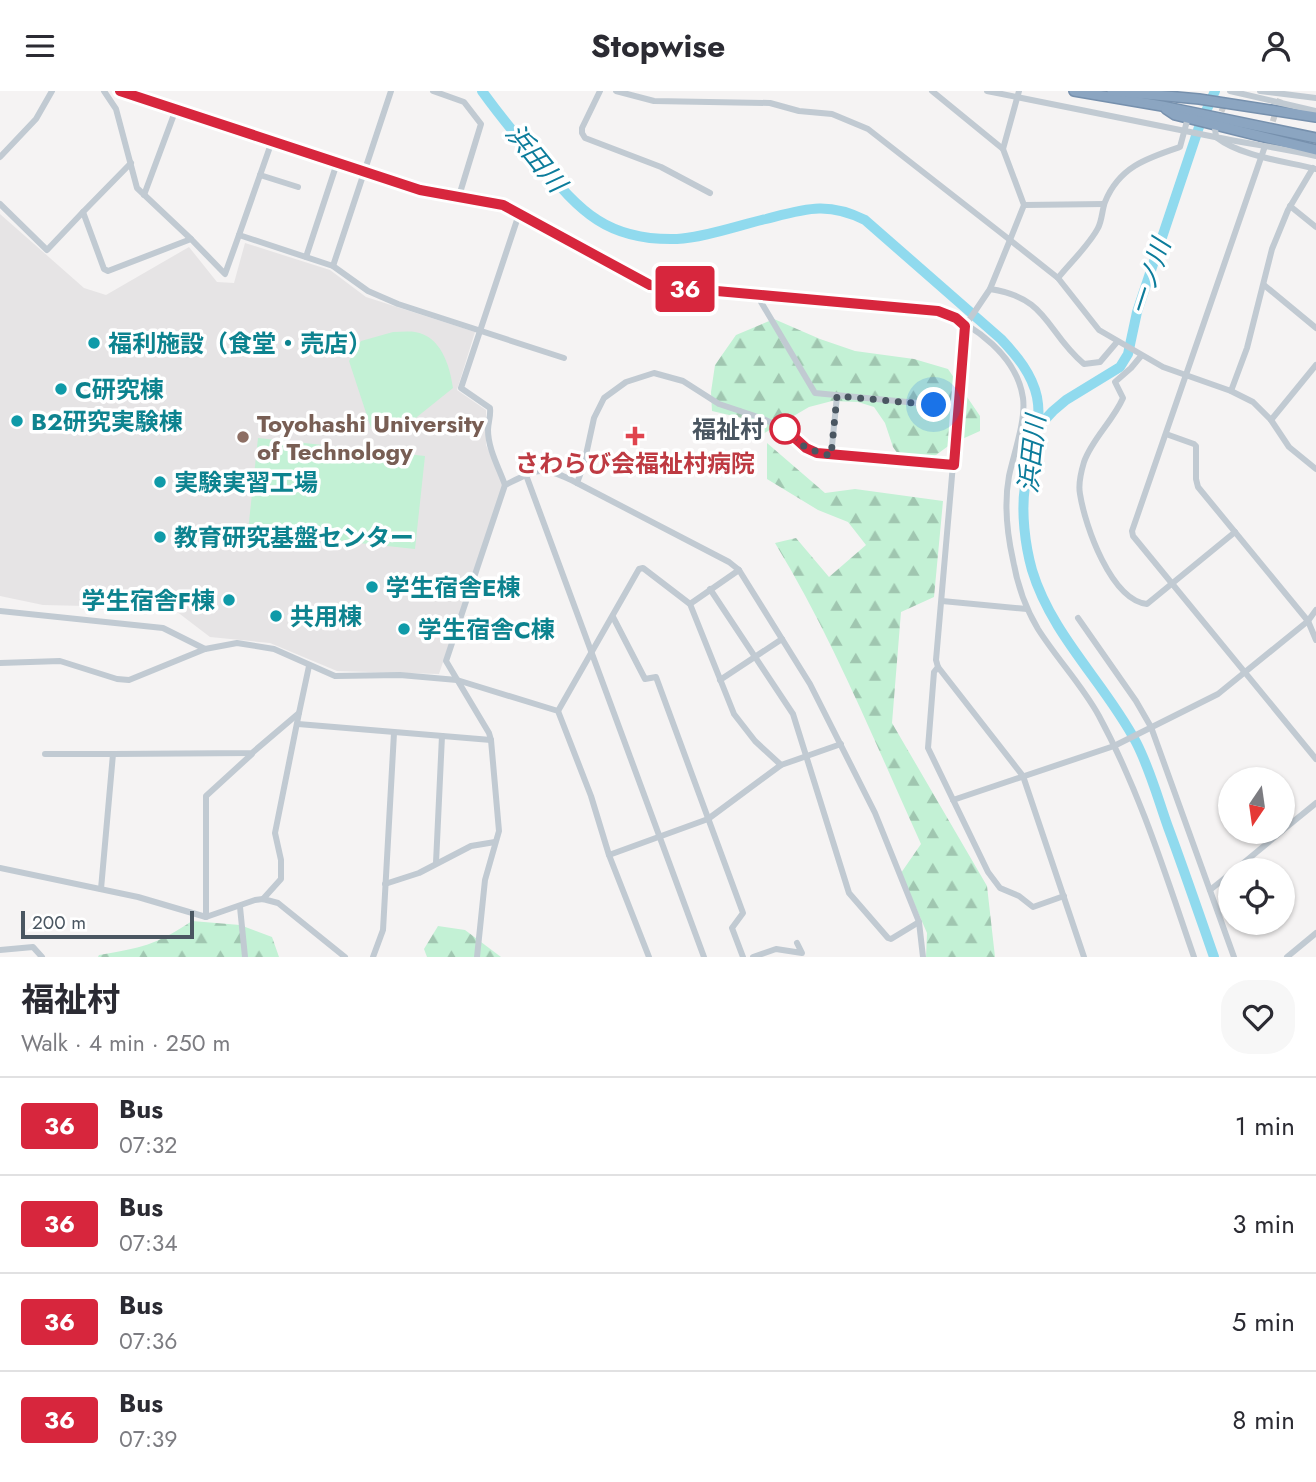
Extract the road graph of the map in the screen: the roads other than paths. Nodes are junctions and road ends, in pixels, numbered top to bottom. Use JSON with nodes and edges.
{"nodes":[{"id":1,"x":52,"y":91,"type":"edge"},
{"id":2,"x":104,"y":91,"type":"edge"},
{"id":3,"x":120,"y":91,"type":"edge"},
{"id":4,"x":391,"y":91,"type":"edge"},
{"id":5,"x":433,"y":91,"type":"edge"},
{"id":6,"x":600,"y":91,"type":"edge"},
{"id":7,"x":616,"y":91,"type":"edge"},
{"id":8,"x":932,"y":91,"type":"edge"},
{"id":9,"x":987,"y":91,"type":"edge"},
{"id":10,"x":1074,"y":91,"type":"edge"},
{"id":11,"x":1112,"y":91,"type":"edge"},
{"id":12,"x":1231,"y":91,"type":"edge"},
{"id":13,"x":1260,"y":91,"type":"edge"},
{"id":14,"x":1018,"y":94,"type":"edge"},
{"id":15,"x":1198,"y":95,"type":"edge"},
{"id":16,"x":1316,"y":98,"type":"edge"},
{"id":17,"x":1224,"y":100,"type":"junction"},
{"id":18,"x":176,"y":109,"type":"junction"},
{"id":19,"x":1316,"y":111,"type":"edge"},
{"id":20,"x":1316,"y":117,"type":"edge"},
{"id":21,"x":1191,"y":118,"type":"junction"},
{"id":22,"x":1215,"y":123,"type":"junction"},
{"id":23,"x":1186,"y":131,"type":"junction"},
{"id":24,"x":1212,"y":137,"type":"junction"},
{"id":25,"x":1316,"y":138,"type":"edge"},
{"id":26,"x":272,"y":141,"type":"junction"},
{"id":27,"x":1003,"y":149,"type":"junction"},
{"id":28,"x":1316,"y":150,"type":"edge"},
{"id":29,"x":1263,"y":152,"type":"junction"},
{"id":30,"x":0,"y":156,"type":"edge"},
{"id":31,"x":1316,"y":156,"type":"edge"},
{"id":32,"x":131,"y":163,"type":"junction"},
{"id":33,"x":337,"y":163,"type":"junction"},
{"id":34,"x":1315,"y":169,"type":"edge"},
{"id":35,"x":364,"y":171,"type":"junction"},
{"id":36,"x":260,"y":175,"type":"junction"},
{"id":37,"x":298,"y":187,"type":"dead end"},
{"id":38,"x":710,"y":193,"type":"dead end"},
{"id":39,"x":145,"y":195,"type":"junction"},
{"id":40,"x":459,"y":196,"type":"junction"},
{"id":41,"x":0,"y":204,"type":"edge"},
{"id":42,"x":1104,"y":204,"type":"junction"},
{"id":43,"x":1024,"y":205,"type":"junction"},
{"id":44,"x":1290,"y":206,"type":"junction"},
{"id":45,"x":83,"y":212,"type":"junction"},
{"id":46,"x":519,"y":214,"type":"junction"},
{"id":47,"x":1316,"y":227,"type":"edge"},
{"id":48,"x":239,"y":235,"type":"junction"},
{"id":49,"x":191,"y":239,"type":"junction"},
{"id":50,"x":1010,"y":240,"type":"junction"},
{"id":51,"x":306,"y":257,"type":"junction"},
{"id":52,"x":333,"y":266,"type":"junction"},
{"id":53,"x":1058,"y":278,"type":"junction"},
{"id":54,"x":1264,"y":285,"type":"junction"},
{"id":55,"x":990,"y":289,"type":"junction"},
{"id":56,"x":760,"y":295,"type":"junction"},
{"id":57,"x":966,"y":324,"type":"junction"},
{"id":58,"x":1316,"y":328,"type":"edge"},
{"id":59,"x":480,"y":330,"type":"junction"},
{"id":60,"x":1119,"y":343,"type":"junction"},
{"id":61,"x":1140,"y":355,"type":"junction"},
{"id":62,"x":564,"y":358,"type":"dead end"},
{"id":63,"x":1316,"y":365,"type":"edge"},
{"id":64,"x":1186,"y":376,"type":"junction"},
{"id":65,"x":1231,"y":391,"type":"junction"},
{"id":66,"x":837,"y":396,"type":"junction"},
{"id":67,"x":958,"y":407,"type":"junction"},
{"id":68,"x":1271,"y":420,"type":"junction"},
{"id":69,"x":1166,"y":434,"type":"junction"},
{"id":70,"x":831,"y":456,"type":"junction"},
{"id":71,"x":954,"y":465,"type":"junction"},
{"id":72,"x":1316,"y":468,"type":"edge"},
{"id":73,"x":526,"y":475,"type":"junction"},
{"id":74,"x":577,"y":483,"type":"junction"},
{"id":75,"x":505,"y":485,"type":"junction"},
{"id":76,"x":1235,"y":532,"type":"junction"},
{"id":77,"x":739,"y":570,"type":"junction"},
{"id":78,"x":1172,"y":584,"type":"junction"},
{"id":79,"x":710,"y":589,"type":"junction"},
{"id":80,"x":942,"y":601,"type":"junction"},
{"id":81,"x":690,"y":604,"type":"junction"},
{"id":82,"x":1027,"y":609,"type":"junction"},
{"id":83,"x":1316,"y":610,"type":"edge"},
{"id":84,"x":0,"y":611,"type":"edge"},
{"id":85,"x":613,"y":617,"type":"junction"},
{"id":86,"x":1078,"y":618,"type":"dead end"},
{"id":87,"x":1308,"y":621,"type":"junction"},
{"id":88,"x":782,"y":639,"type":"junction"},
{"id":89,"x":1316,"y":639,"type":"edge"},
{"id":90,"x":205,"y":649,"type":"junction"},
{"id":91,"x":593,"y":651,"type":"junction"},
{"id":92,"x":756,"y":656,"type":"junction"},
{"id":93,"x":0,"y":663,"type":"edge"},
{"id":94,"x":309,"y":666,"type":"junction"},
{"id":95,"x":938,"y":667,"type":"junction"},
{"id":96,"x":1245,"y":673,"type":"junction"},
{"id":97,"x":457,"y":680,"type":"junction"},
{"id":98,"x":720,"y":680,"type":"junction"},
{"id":99,"x":558,"y":711,"type":"junction"},
{"id":100,"x":299,"y":713,"type":"junction"},
{"id":101,"x":298,"y":724,"type":"junction"},
{"id":102,"x":1150,"y":728,"type":"junction"},
{"id":103,"x":394,"y":733,"type":"junction"},
{"id":104,"x":442,"y":736,"type":"junction"},
{"id":105,"x":491,"y":740,"type":"junction"},
{"id":106,"x":841,"y":744,"type":"junction"},
{"id":107,"x":1115,"y":745,"type":"junction"},
{"id":108,"x":252,"y":753,"type":"junction"},
{"id":109,"x":45,"y":754,"type":"dead end"},
{"id":110,"x":113,"y":754,"type":"junction"},
{"id":111,"x":805,"y":757,"type":"junction"},
{"id":112,"x":1316,"y":759,"type":"edge"},
{"id":113,"x":781,"y":765,"type":"junction"},
{"id":114,"x":1023,"y":776,"type":"junction"},
{"id":115,"x":953,"y":800,"type":"junction"},
{"id":116,"x":1316,"y":803,"type":"edge"},
{"id":117,"x":708,"y":820,"type":"junction"},
{"id":118,"x":1295,"y":820,"type":"edge"},
{"id":119,"x":659,"y":838,"type":"junction"},
{"id":120,"x":495,"y":842,"type":"junction"},
{"id":121,"x":1266,"y":844,"type":"edge"},
{"id":122,"x":609,"y":855,"type":"junction"},
{"id":123,"x":1249,"y":858,"type":"edge"},
{"id":124,"x":436,"y":863,"type":"junction"},
{"id":125,"x":0,"y":868,"type":"edge"},
{"id":126,"x":385,"y":884,"type":"junction"},
{"id":127,"x":1218,"y":884,"type":"edge"},
{"id":128,"x":101,"y":889,"type":"junction"},
{"id":129,"x":1210,"y":890,"type":"junction"},
{"id":130,"x":1063,"y":896,"type":"junction"},
{"id":131,"x":263,"y":899,"type":"junction"},
{"id":132,"x":240,"y":907,"type":"junction"},
{"id":133,"x":206,"y":917,"type":"junction"},
{"id":134,"x":919,"y":922,"type":"junction"},
{"id":135,"x":1316,"y":933,"type":"edge"},
{"id":136,"x":797,"y":943,"type":"dead end"},
{"id":137,"x":0,"y":950,"type":"edge"},
{"id":138,"x":41,"y":957,"type":"edge"},
{"id":139,"x":245,"y":957,"type":"edge"},
{"id":140,"x":345,"y":957,"type":"edge"},
{"id":141,"x":373,"y":957,"type":"edge"},
{"id":142,"x":477,"y":957,"type":"edge"},
{"id":143,"x":649,"y":957,"type":"edge"},
{"id":144,"x":704,"y":957,"type":"edge"},
{"id":145,"x":743,"y":957,"type":"edge"},
{"id":146,"x":754,"y":957,"type":"edge"},
{"id":147,"x":923,"y":957,"type":"edge"},
{"id":148,"x":1084,"y":957,"type":"edge"},
{"id":149,"x":1193,"y":957,"type":"edge"},
{"id":150,"x":1234,"y":957,"type":"edge"},
{"id":151,"x":1287,"y":957,"type":"edge"}],
"edges":[{"from":1,"to":30,"type":"street"},
{"from":2,"to":32,"type":"street"},
{"from":3,"to":18,"type":"street"},
{"from":4,"to":35,"type":"street"},
{"from":5,"to":40,"type":"street"},
{"from":6,"to":38,"type":"street"},
{"from":7,"to":50,"type":"street"},
{"from":8,"to":27,"type":"street"},
{"from":9,"to":14,"type":"street"},
{"from":10,"to":21,"type":"highway"},
{"from":11,"to":15,"type":"highway"},
{"from":12,"to":17,"type":"street"},
{"from":12,"to":19,"type":"street"},
{"from":13,"to":16,"type":"street"},
{"from":14,"to":23,"type":"street"},
{"from":14,"to":27,"type":"street"},
{"from":15,"to":17,"type":"highway"},
{"from":17,"to":20,"type":"highway"},
{"from":18,"to":26,"type":"street"},
{"from":18,"to":39,"type":"street"},
{"from":21,"to":22,"type":"highway"},
{"from":21,"to":23,"type":"street"},
{"from":22,"to":24,"type":"street"},
{"from":22,"to":25,"type":"highway"},
{"from":22,"to":28,"type":"highway"},
{"from":23,"to":24,"type":"street"},
{"from":23,"to":42,"type":"street"},
{"from":24,"to":29,"type":"street"},
{"from":24,"to":31,"type":"street"},
{"from":26,"to":33,"type":"street"},
{"from":26,"to":36,"type":"street"},
{"from":27,"to":43,"type":"street"},
{"from":29,"to":34,"type":"street"},
{"from":29,"to":64,"type":"street"},
{"from":32,"to":39,"type":"street"},
{"from":32,"to":45,"type":"street"},
{"from":33,"to":35,"type":"street"},
{"from":33,"to":51,"type":"street"},
{"from":34,"to":44,"type":"street"},
{"from":35,"to":40,"type":"street"},
{"from":35,"to":52,"type":"street"},
{"from":36,"to":37,"type":"street"},
{"from":36,"to":48,"type":"street"},
{"from":39,"to":49,"type":"street"},
{"from":40,"to":46,"type":"street"},
{"from":41,"to":45,"type":"street"},
{"from":42,"to":43,"type":"street"},
{"from":42,"to":53,"type":"street"},
{"from":43,"to":50,"type":"street"},
{"from":44,"to":47,"type":"street"},
{"from":44,"to":54,"type":"street"},
{"from":45,"to":49,"type":"street"},
{"from":46,"to":56,"type":"street"},
{"from":46,"to":59,"type":"street"},
{"from":48,"to":49,"type":"street"},
{"from":48,"to":51,"type":"street"},
{"from":50,"to":53,"type":"street"},
{"from":50,"to":55,"type":"street"},
{"from":51,"to":52,"type":"street"},
{"from":52,"to":59,"type":"street"},
{"from":53,"to":60,"type":"street"},
{"from":54,"to":58,"type":"street"},
{"from":54,"to":65,"type":"street"},
{"from":55,"to":57,"type":"street"},
{"from":55,"to":60,"type":"street"},
{"from":56,"to":57,"type":"street"},
{"from":56,"to":66,"type":"street"},
{"from":57,"to":67,"type":"street"},
{"from":57,"to":82,"type":"street"},
{"from":59,"to":62,"type":"street"},
{"from":59,"to":75,"type":"street"},
{"from":60,"to":61,"type":"street"},
{"from":61,"to":64,"type":"street"},
{"from":61,"to":78,"type":"street"},
{"from":63,"to":68,"type":"street"},
{"from":64,"to":65,"type":"street"},
{"from":64,"to":69,"type":"street"},
{"from":65,"to":68,"type":"street"},
{"from":66,"to":67,"type":"street"},
{"from":66,"to":70,"type":"street"},
{"from":67,"to":71,"type":"street"},
{"from":68,"to":72,"type":"street"},
{"from":69,"to":76,"type":"street"},
{"from":69,"to":78,"type":"street"},
{"from":70,"to":71,"type":"street"},
{"from":70,"to":74,"type":"street"},
{"from":71,"to":80,"type":"street"},
{"from":73,"to":74,"type":"street"},
{"from":73,"to":75,"type":"street"},
{"from":73,"to":91,"type":"street"},
{"from":74,"to":77,"type":"street"},
{"from":75,"to":97,"type":"street"},
{"from":76,"to":78,"type":"street"},
{"from":76,"to":87,"type":"street"},
{"from":77,"to":79,"type":"street"},
{"from":77,"to":88,"type":"street"},
{"from":78,"to":96,"type":"street"},
{"from":79,"to":81,"type":"street"},
{"from":79,"to":92,"type":"street"},
{"from":80,"to":82,"type":"street"},
{"from":80,"to":95,"type":"street"},
{"from":81,"to":85,"type":"street"},
{"from":81,"to":98,"type":"street"},
{"from":82,"to":107,"type":"street"},
{"from":83,"to":87,"type":"street"},
{"from":84,"to":90,"type":"street"},
{"from":85,"to":91,"type":"street"},
{"from":85,"to":117,"type":"street"},
{"from":86,"to":102,"type":"street"},
{"from":87,"to":89,"type":"street"},
{"from":87,"to":96,"type":"street"},
{"from":88,"to":92,"type":"street"},
{"from":88,"to":106,"type":"street"},
{"from":90,"to":93,"type":"street"},
{"from":90,"to":94,"type":"street"},
{"from":91,"to":99,"type":"street"},
{"from":91,"to":119,"type":"street"},
{"from":92,"to":98,"type":"street"},
{"from":92,"to":111,"type":"street"},
{"from":94,"to":97,"type":"street"},
{"from":94,"to":100,"type":"street"},
{"from":95,"to":114,"type":"street"},
{"from":95,"to":115,"type":"street"},
{"from":96,"to":102,"type":"street"},
{"from":96,"to":112,"type":"street"},
{"from":97,"to":99,"type":"street"},
{"from":97,"to":105,"type":"street"},
{"from":98,"to":113,"type":"street"},
{"from":99,"to":122,"type":"street"},
{"from":100,"to":101,"type":"street"},
{"from":100,"to":108,"type":"street"},
{"from":101,"to":103,"type":"street"},
{"from":101,"to":131,"type":"street"},
{"from":102,"to":107,"type":"street"},
{"from":102,"to":129,"type":"street"},
{"from":103,"to":104,"type":"street"},
{"from":103,"to":126,"type":"street"},
{"from":104,"to":105,"type":"street"},
{"from":104,"to":124,"type":"street"},
{"from":105,"to":120,"type":"street"},
{"from":106,"to":111,"type":"street"},
{"from":106,"to":134,"type":"street"},
{"from":107,"to":114,"type":"street"},
{"from":107,"to":149,"type":"street"},
{"from":108,"to":110,"type":"street"},
{"from":108,"to":133,"type":"street"},
{"from":109,"to":110,"type":"street"},
{"from":110,"to":128,"type":"street"},
{"from":111,"to":113,"type":"street"},
{"from":111,"to":134,"type":"street"},
{"from":113,"to":117,"type":"street"},
{"from":114,"to":115,"type":"street"},
{"from":114,"to":130,"type":"street"},
{"from":115,"to":130,"type":"street"},
{"from":116,"to":118,"type":"street"},
{"from":117,"to":119,"type":"street"},
{"from":117,"to":145,"type":"street"},
{"from":119,"to":122,"type":"street"},
{"from":119,"to":144,"type":"street"},
{"from":120,"to":124,"type":"street"},
{"from":120,"to":142,"type":"street"},
{"from":121,"to":123,"type":"street"},
{"from":122,"to":143,"type":"street"},
{"from":124,"to":126,"type":"street"},
{"from":125,"to":128,"type":"street"},
{"from":126,"to":141,"type":"street"},
{"from":127,"to":129,"type":"street"},
{"from":128,"to":133,"type":"street"},
{"from":129,"to":150,"type":"street"},
{"from":130,"to":148,"type":"street"},
{"from":131,"to":132,"type":"street"},
{"from":131,"to":140,"type":"street"},
{"from":132,"to":133,"type":"street"},
{"from":132,"to":139,"type":"street"},
{"from":134,"to":147,"type":"street"},
{"from":135,"to":151,"type":"street"},
{"from":136,"to":146,"type":"street"},
{"from":137,"to":138,"type":"street"}]}
